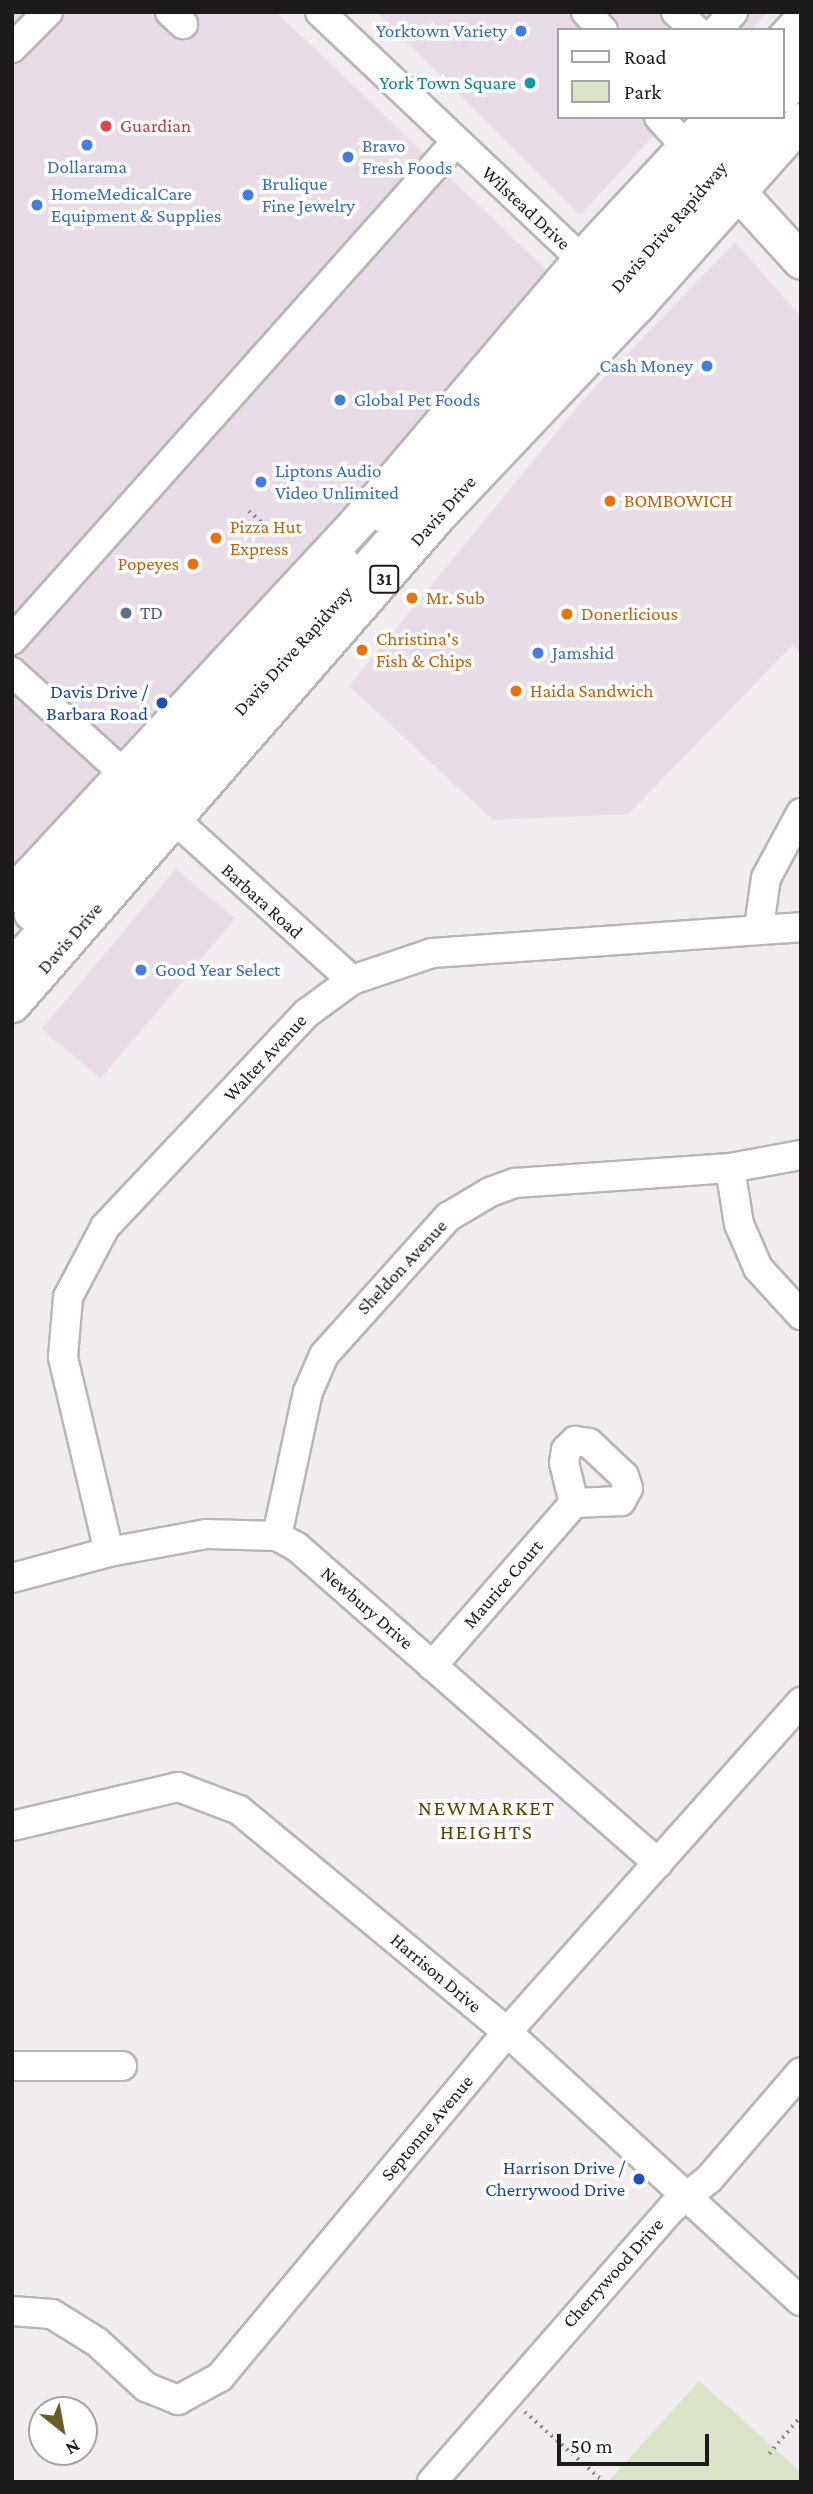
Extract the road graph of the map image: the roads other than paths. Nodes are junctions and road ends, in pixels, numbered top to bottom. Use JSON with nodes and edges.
{"nodes":[{"id":1,"x":48,"y":12,"type":"edge"},
{"id":2,"x":320,"y":12,"type":"edge"},
{"id":3,"x":586,"y":12,"type":"edge"},
{"id":4,"x":733,"y":12,"type":"edge"},
{"id":5,"x":801,"y":21,"type":"edge"},
{"id":6,"x":601,"y":28,"type":"edge"},
{"id":7,"x":719,"y":28,"type":"edge"},
{"id":8,"x":785,"y":38,"type":"edge"},
{"id":9,"x":12,"y":48,"type":"edge"},
{"id":10,"x":801,"y":48,"type":"edge"},
{"id":11,"x":785,"y":66,"type":"edge"},
{"id":12,"x":801,"y":79,"type":"edge"},
{"id":13,"x":785,"y":96,"type":"edge"},
{"id":14,"x":662,"y":119,"type":"edge"},
{"id":15,"x":737,"y":119,"type":"edge"},
{"id":16,"x":762,"y":119,"type":"edge"},
{"id":17,"x":801,"y":121,"type":"edge"},
{"id":18,"x":456,"y":142,"type":"junction"},
{"id":19,"x":710,"y":149,"type":"edge"},
{"id":20,"x":581,"y":259,"type":"junction"},
{"id":21,"x":801,"y":261,"type":"edge"},
{"id":22,"x":12,"y":640,"type":"edge"},
{"id":23,"x":12,"y":672,"type":"edge"},
{"id":24,"x":149,"y":795,"type":"junction"},
{"id":25,"x":801,"y":813,"type":"edge"},
{"id":26,"x":12,"y":894,"type":"edge"},
{"id":27,"x":760,"y":927,"type":"junction"},
{"id":28,"x":801,"y":927,"type":"edge"},
{"id":29,"x":12,"y":935,"type":"edge"},
{"id":30,"x":12,"y":963,"type":"edge"},
{"id":31,"x":352,"y":980,"type":"junction"},
{"id":32,"x":12,"y":1004,"type":"edge"},
{"id":33,"x":801,"y":1155,"type":"edge"},
{"id":34,"x":730,"y":1168,"type":"junction"},
{"id":35,"x":801,"y":1314,"type":"edge"},
{"id":36,"x":575,"y":1503,"type":"junction"},
{"id":37,"x":277,"y":1535,"type":"junction"},
{"id":38,"x":109,"y":1552,"type":"junction"},
{"id":39,"x":12,"y":1578,"type":"edge"},
{"id":40,"x":432,"y":1666,"type":"junction"},
{"id":41,"x":801,"y":1702,"type":"edge"},
{"id":42,"x":12,"y":1826,"type":"edge"},
{"id":43,"x":658,"y":1863,"type":"junction"},
{"id":44,"x":507,"y":2032,"type":"junction"},
{"id":45,"x":12,"y":2066,"type":"edge"},
{"id":46,"x":122,"y":2066,"type":"dead end"},
{"id":47,"x":801,"y":2072,"type":"edge"},
{"id":48,"x":689,"y":2196,"type":"junction"},
{"id":49,"x":801,"y":2301,"type":"edge"},
{"id":50,"x":12,"y":2311,"type":"edge"},
{"id":51,"x":432,"y":2482,"type":"edge"}],
"edges":[{"from":1,"to":9,"type":"street"},
{"from":2,"to":18,"type":"street","name":"Wilstead Drive"},
{"from":3,"to":6,"type":"street"},
{"from":4,"to":7,"type":"street"},
{"from":5,"to":8,"type":"main road"},
{"from":10,"to":11,"type":"street"},
{"from":12,"to":13,"type":"street"},
{"from":14,"to":19,"type":"street"},
{"from":15,"to":19,"type":"street","name":"Davis Drive Rapidway"},
{"from":16,"to":19,"type":"street","name":"Davis Drive Rapidway"},
{"from":17,"to":19,"type":"main road","name":"Davis Drive","number":"31"},
{"from":18,"to":20,"type":"street","name":"Wilstead Drive"},
{"from":18,"to":22,"type":"street"},
{"from":19,"to":20,"type":"main road","name":"Davis Drive","number":"31"},
{"from":19,"to":21,"type":"main road"},
{"from":19,"to":24,"type":"street","name":"Davis Drive Rapidway"},
{"from":19,"to":24,"type":"main road","name":"Davis Drive","number":"31"},
{"from":20,"to":24,"type":"main road","name":"Davis Drive","number":"31"},
{"from":23,"to":24,"type":"street","name":"Barbara Road"},
{"from":24,"to":26,"type":"main road","name":"Davis Drive","number":"31"},
{"from":24,"to":29,"type":"street","name":"Davis Drive Rapidway"},
{"from":24,"to":30,"type":"street","name":"Davis Drive Rapidway"},
{"from":24,"to":31,"type":"street","name":"Barbara Road"},
{"from":24,"to":32,"type":"main road","name":"Davis Drive","number":"31"},
{"from":25,"to":27,"type":"street"},
{"from":27,"to":28,"type":"street","name":"Walter Avenue"},
{"from":27,"to":31,"type":"street","name":"Walter Avenue"},
{"from":31,"to":38,"type":"street","name":"Walter Avenue"},
{"from":33,"to":34,"type":"street","name":"Sheldon Avenue"},
{"from":34,"to":35,"type":"street"},
{"from":34,"to":37,"type":"street","name":"Sheldon Avenue"},
{"from":36,"to":36,"type":"street"},
{"from":36,"to":40,"type":"street","name":"Maurice Court"},
{"from":37,"to":38,"type":"street"},
{"from":37,"to":40,"type":"street","name":"Newbury Drive"},
{"from":38,"to":39,"type":"street"},
{"from":40,"to":43,"type":"street","name":"Newbury Drive"},
{"from":41,"to":43,"type":"street","name":"Septonne Avenue"},
{"from":42,"to":44,"type":"street","name":"Harrison Drive"},
{"from":43,"to":44,"type":"street","name":"Septonne Avenue"},
{"from":44,"to":48,"type":"street","name":"Harrison Drive"},
{"from":44,"to":50,"type":"street","name":"Septonne Avenue"},
{"from":45,"to":46,"type":"street"},
{"from":47,"to":48,"type":"street","name":"Cherrywood Drive"},
{"from":48,"to":49,"type":"street","name":"Harrison Drive"},
{"from":48,"to":51,"type":"street","name":"Cherrywood Drive"}]}
